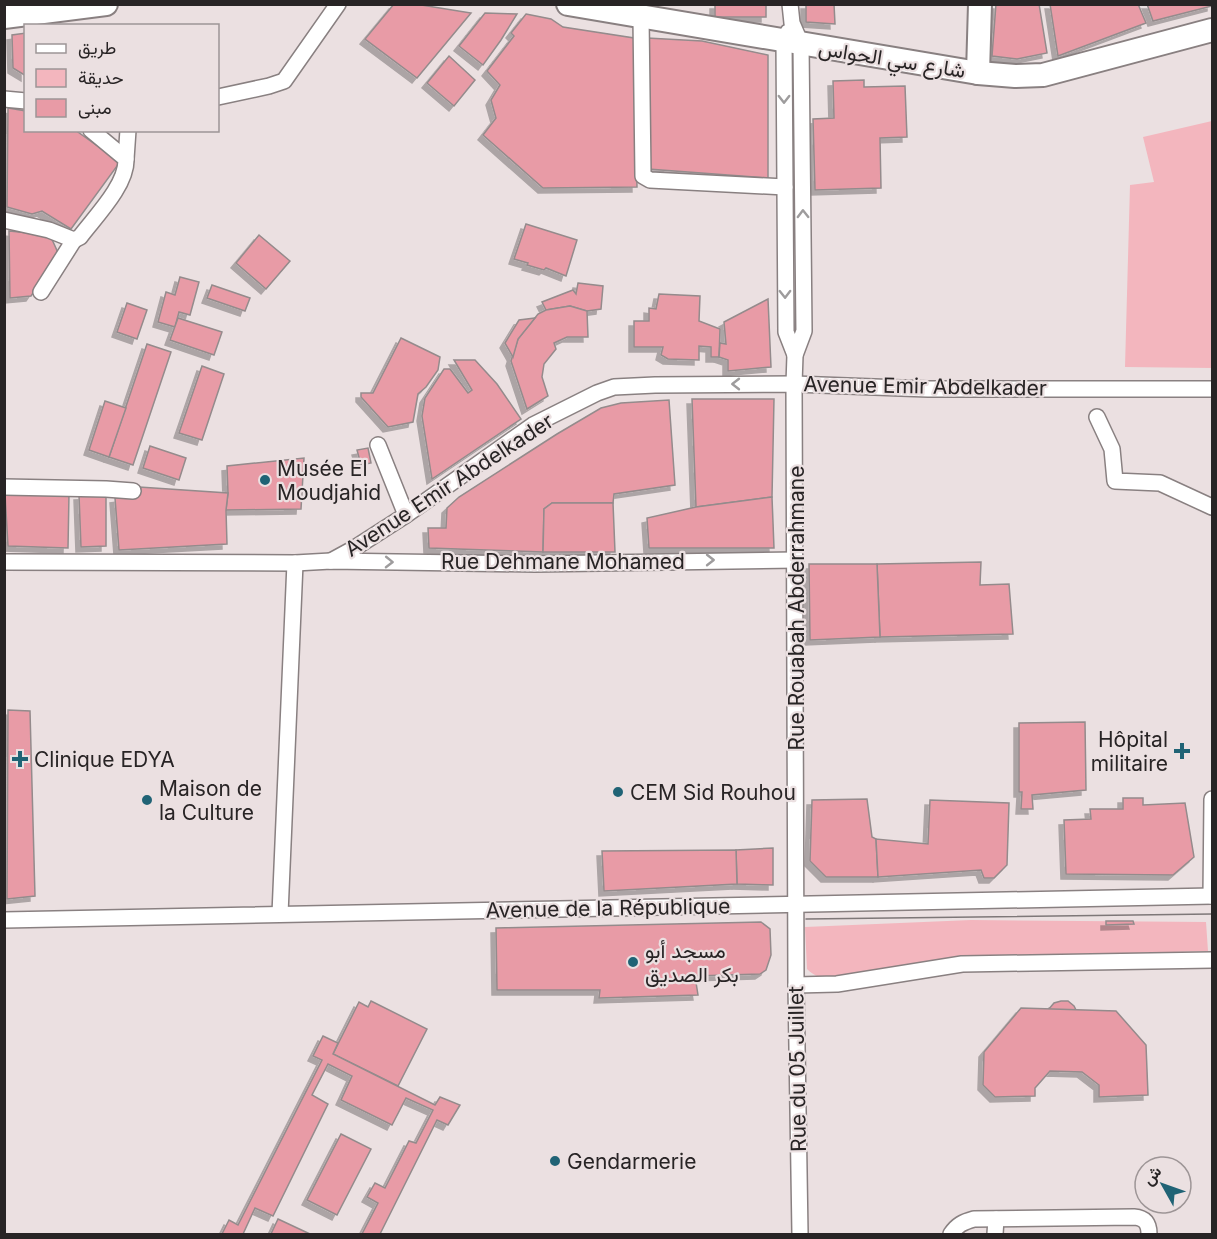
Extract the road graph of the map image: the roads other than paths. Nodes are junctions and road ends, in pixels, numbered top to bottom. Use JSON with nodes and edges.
{"nodes":[{"id":1,"x":106,"y":4,"type":"edge"},
{"id":2,"x":338,"y":4,"type":"edge"},
{"id":3,"x":568,"y":4,"type":"edge"},
{"id":4,"x":790,"y":4,"type":"edge"},
{"id":5,"x":980,"y":4,"type":"edge"},
{"id":6,"x":641,"y":16,"type":"junction"},
{"id":7,"x":4,"y":17,"type":"edge"},
{"id":8,"x":1212,"y":30,"type":"edge"},
{"id":9,"x":792,"y":36,"type":"junction"},
{"id":10,"x":978,"y":73,"type":"junction"},
{"id":11,"x":219,"y":97,"type":"edge"},
{"id":12,"x":4,"y":99,"type":"edge"},
{"id":13,"x":24,"y":101,"type":"edge"},
{"id":14,"x":93,"y":132,"type":"edge"},
{"id":15,"x":128,"y":132,"type":"edge"},
{"id":16,"x":126,"y":159,"type":"junction"},
{"id":17,"x":785,"y":187,"type":"junction"},
{"id":18,"x":4,"y":220,"type":"edge"},
{"id":19,"x":74,"y":240,"type":"junction"},
{"id":20,"x":41,"y":292,"type":"dead end"},
{"id":21,"x":795,"y":355,"type":"junction"},
{"id":22,"x":794,"y":384,"type":"junction"},
{"id":23,"x":1212,"y":388,"type":"edge"},
{"id":24,"x":1097,"y":417,"type":"dead end"},
{"id":25,"x":378,"y":445,"type":"dead end"},
{"id":26,"x":4,"y":487,"type":"edge"},
{"id":27,"x":133,"y":491,"type":"dead end"},
{"id":28,"x":1212,"y":507,"type":"edge"},
{"id":29,"x":406,"y":515,"type":"junction"},
{"id":30,"x":796,"y":560,"type":"junction"},
{"id":31,"x":331,"y":561,"type":"junction"},
{"id":32,"x":4,"y":562,"type":"edge"},
{"id":33,"x":295,"y":563,"type":"junction"},
{"id":34,"x":1212,"y":799,"type":"edge"},
{"id":35,"x":1212,"y":896,"type":"edge"},
{"id":36,"x":796,"y":904,"type":"junction"},
{"id":37,"x":280,"y":914,"type":"junction"},
{"id":38,"x":4,"y":920,"type":"edge"},
{"id":39,"x":1212,"y":960,"type":"edge"},
{"id":40,"x":796,"y":985,"type":"junction"},
{"id":41,"x":996,"y":1227,"type":"edge"},
{"id":42,"x":800,"y":1234,"type":"edge"},
{"id":43,"x":951,"y":1234,"type":"edge"},
{"id":44,"x":1149,"y":1234,"type":"edge"}],
"edges":[{"from":1,"to":7,"type":"street"},
{"from":2,"to":11,"type":"street"},
{"from":3,"to":6,"type":"street","name":"شارع سي الحواس"},
{"from":4,"to":9,"type":"street"},
{"from":5,"to":10,"type":"street"},
{"from":6,"to":9,"type":"street","name":"شارع سي الحواس"},
{"from":6,"to":17,"type":"street"},
{"from":8,"to":10,"type":"street","name":"شارع سي الحواس"},
{"from":9,"to":10,"type":"street","name":"شارع سي الحواس"},
{"from":9,"to":17,"type":"street","one_way":true},
{"from":21,"to":9,"type":"street","one_way":true},
{"from":12,"to":13,"type":"street"},
{"from":14,"to":16,"type":"street"},
{"from":15,"to":16,"type":"street"},
{"from":16,"to":19,"type":"street"},
{"from":17,"to":21,"type":"street","one_way":true},
{"from":18,"to":19,"type":"street"},
{"from":19,"to":20,"type":"street"},
{"from":21,"to":22,"type":"street","name":"Rue Rouabah Abderrahmane"},
{"from":22,"to":23,"type":"street","name":"Avenue Emir Abdelkader"},
{"from":22,"to":29,"type":"street","name":"Avenue Emir Abdelkader","one_way":true},
{"from":22,"to":30,"type":"street","name":"Rue Rouabah Abderrahmane"},
{"from":24,"to":28,"type":"street"},
{"from":25,"to":29,"type":"street"},
{"from":26,"to":27,"type":"street"},
{"from":29,"to":31,"type":"street","name":"Avenue Emir Abdelkader"},
{"from":31,"to":30,"type":"street","name":"Rue Dehmane Mohamed","one_way":true},
{"from":30,"to":36,"type":"street","name":"Rue Rouabah Abderrahmane"},
{"from":31,"to":33,"type":"street","name":"Avenue Emir Abdelkader"},
{"from":32,"to":33,"type":"street","name":"Avenue Emir Abdelkader"},
{"from":33,"to":37,"type":"street"},
{"from":34,"to":35,"type":"street"},
{"from":35,"to":36,"type":"street","name":"Avenue de la République"},
{"from":36,"to":37,"type":"street","name":"Avenue de la République"},
{"from":36,"to":40,"type":"street","name":"Rue du 05 Juillet"},
{"from":37,"to":38,"type":"street","name":"Avenue de la République"},
{"from":39,"to":40,"type":"street"},
{"from":40,"to":42,"type":"street","name":"Rue du 05 Juillet"},
{"from":41,"to":43,"type":"street"},
{"from":41,"to":44,"type":"street"}]}
